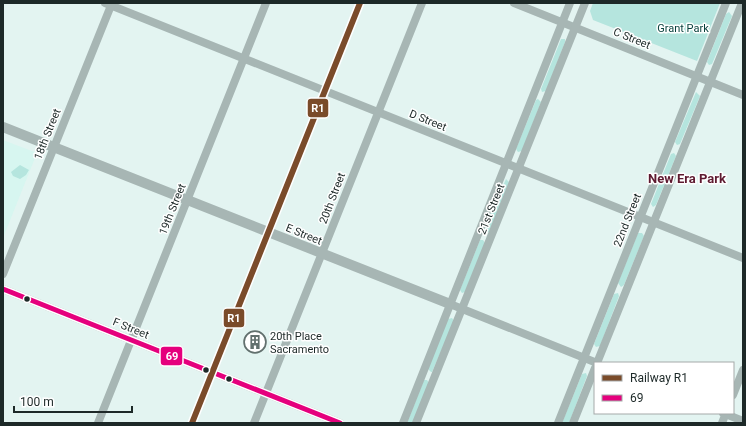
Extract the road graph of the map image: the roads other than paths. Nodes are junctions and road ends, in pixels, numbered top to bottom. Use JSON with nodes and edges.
{"nodes":[{"id":1,"x":266,"y":3,"type":"edge"},
{"id":2,"x":422,"y":3,"type":"edge"},
{"id":3,"x":514,"y":3,"type":"edge"},
{"id":4,"x":570,"y":3,"type":"edge"},
{"id":5,"x":585,"y":3,"type":"edge"},
{"id":6,"x":726,"y":3,"type":"edge"},
{"id":7,"x":742,"y":3,"type":"edge"},
{"id":8,"x":109,"y":4,"type":"edge"},
{"id":9,"x":562,"y":22,"type":"junction"},
{"id":10,"x":576,"y":28,"type":"junction"},
{"id":11,"x":244,"y":59,"type":"junction"},
{"id":12,"x":697,"y":76,"type":"junction"},
{"id":13,"x":710,"y":81,"type":"junction"},
{"id":14,"x":743,"y":95,"type":"edge"},
{"id":15,"x":377,"y":112,"type":"junction"},
{"id":16,"x":3,"y":127,"type":"edge"},
{"id":17,"x":53,"y":147,"type":"junction"},
{"id":18,"x":506,"y":163,"type":"junction"},
{"id":19,"x":519,"y":168,"type":"junction"},
{"id":20,"x":188,"y":200,"type":"junction"},
{"id":21,"x":640,"y":217,"type":"junction"},
{"id":22,"x":654,"y":222,"type":"junction"},
{"id":23,"x":322,"y":254,"type":"junction"},
{"id":24,"x":743,"y":258,"type":"edge"},
{"id":25,"x":3,"y":274,"type":"edge"},
{"id":26,"x":3,"y":289,"type":"edge"},
{"id":27,"x":450,"y":304,"type":"junction"},
{"id":28,"x":462,"y":309,"type":"junction"},
{"id":29,"x":131,"y":340,"type":"junction"},
{"id":30,"x":584,"y":358,"type":"junction"},
{"id":31,"x":594,"y":362,"type":"edge"},
{"id":32,"x":597,"y":362,"type":"edge"},
{"id":33,"x":594,"y":370,"type":"edge"},
{"id":34,"x":743,"y":370,"type":"edge"},
{"id":35,"x":734,"y":392,"type":"edge"},
{"id":36,"x":266,"y":393,"type":"junction"},
{"id":37,"x":727,"y":414,"type":"edge"},
{"id":38,"x":743,"y":421,"type":"edge"},
{"id":39,"x":98,"y":423,"type":"edge"},
{"id":40,"x":254,"y":423,"type":"edge"},
{"id":41,"x":340,"y":423,"type":"edge"},
{"id":42,"x":403,"y":423,"type":"edge"},
{"id":43,"x":416,"y":423,"type":"edge"},
{"id":44,"x":558,"y":423,"type":"edge"},
{"id":45,"x":573,"y":423,"type":"edge"}],
"edges":[{"from":1,"to":11,"type":"street","name":"19th Street"},
{"from":2,"to":15,"type":"street","name":"20th Street"},
{"from":3,"to":9,"type":"street","name":"C Street"},
{"from":4,"to":9,"type":"street","name":"21st Street"},
{"from":5,"to":10,"type":"street","name":"21st Street"},
{"from":6,"to":12,"type":"street","name":"22nd Street"},
{"from":7,"to":13,"type":"street"},
{"from":8,"to":11,"type":"street","name":"D Street"},
{"from":8,"to":17,"type":"street","name":"18th Street"},
{"from":9,"to":10,"type":"street","name":"C Street"},
{"from":9,"to":18,"type":"street","name":"21st Street"},
{"from":10,"to":12,"type":"street","name":"C Street"},
{"from":10,"to":19,"type":"street","name":"21st Street"},
{"from":11,"to":15,"type":"street","name":"D Street"},
{"from":11,"to":20,"type":"street","name":"19th Street"},
{"from":12,"to":13,"type":"street","name":"C Street"},
{"from":12,"to":21,"type":"street","name":"22nd Street"},
{"from":13,"to":14,"type":"street","name":"C Street"},
{"from":13,"to":22,"type":"street"},
{"from":15,"to":18,"type":"street","name":"D Street"},
{"from":15,"to":23,"type":"street","name":"20th Street"},
{"from":16,"to":17,"type":"street","name":"E Street"},
{"from":17,"to":20,"type":"street","name":"E Street"},
{"from":17,"to":25,"type":"street","name":"18th Street"},
{"from":18,"to":19,"type":"street","name":"D Street"},
{"from":18,"to":27,"type":"street","name":"21st Street"},
{"from":19,"to":21,"type":"street","name":"D Street"},
{"from":19,"to":28,"type":"street","name":"21st Street"},
{"from":20,"to":23,"type":"street","name":"E Street"},
{"from":20,"to":29,"type":"street","name":"19th Street"},
{"from":21,"to":22,"type":"street","name":"D Street"},
{"from":21,"to":30,"type":"street","name":"22nd Street"},
{"from":22,"to":24,"type":"street","name":"D Street"},
{"from":22,"to":32,"type":"street"},
{"from":23,"to":27,"type":"street","name":"E Street"},
{"from":23,"to":36,"type":"street","name":"20th Street"},
{"from":26,"to":29,"type":"street","name":"F Street"},
{"from":27,"to":28,"type":"street","name":"E Street"},
{"from":27,"to":42,"type":"street","name":"21st Street"},
{"from":28,"to":30,"type":"street","name":"E Street"},
{"from":28,"to":43,"type":"street","name":"21st Street"},
{"from":29,"to":36,"type":"street","name":"F Street"},
{"from":29,"to":39,"type":"street","name":"19th Street"},
{"from":30,"to":31,"type":"street","name":"E Street"},
{"from":30,"to":44,"type":"street","name":"22nd Street"},
{"from":33,"to":45,"type":"street"},
{"from":34,"to":35,"type":"street"},
{"from":36,"to":40,"type":"street","name":"20th Street"},
{"from":36,"to":41,"type":"street","name":"F Street"},
{"from":37,"to":38,"type":"street"}]}
